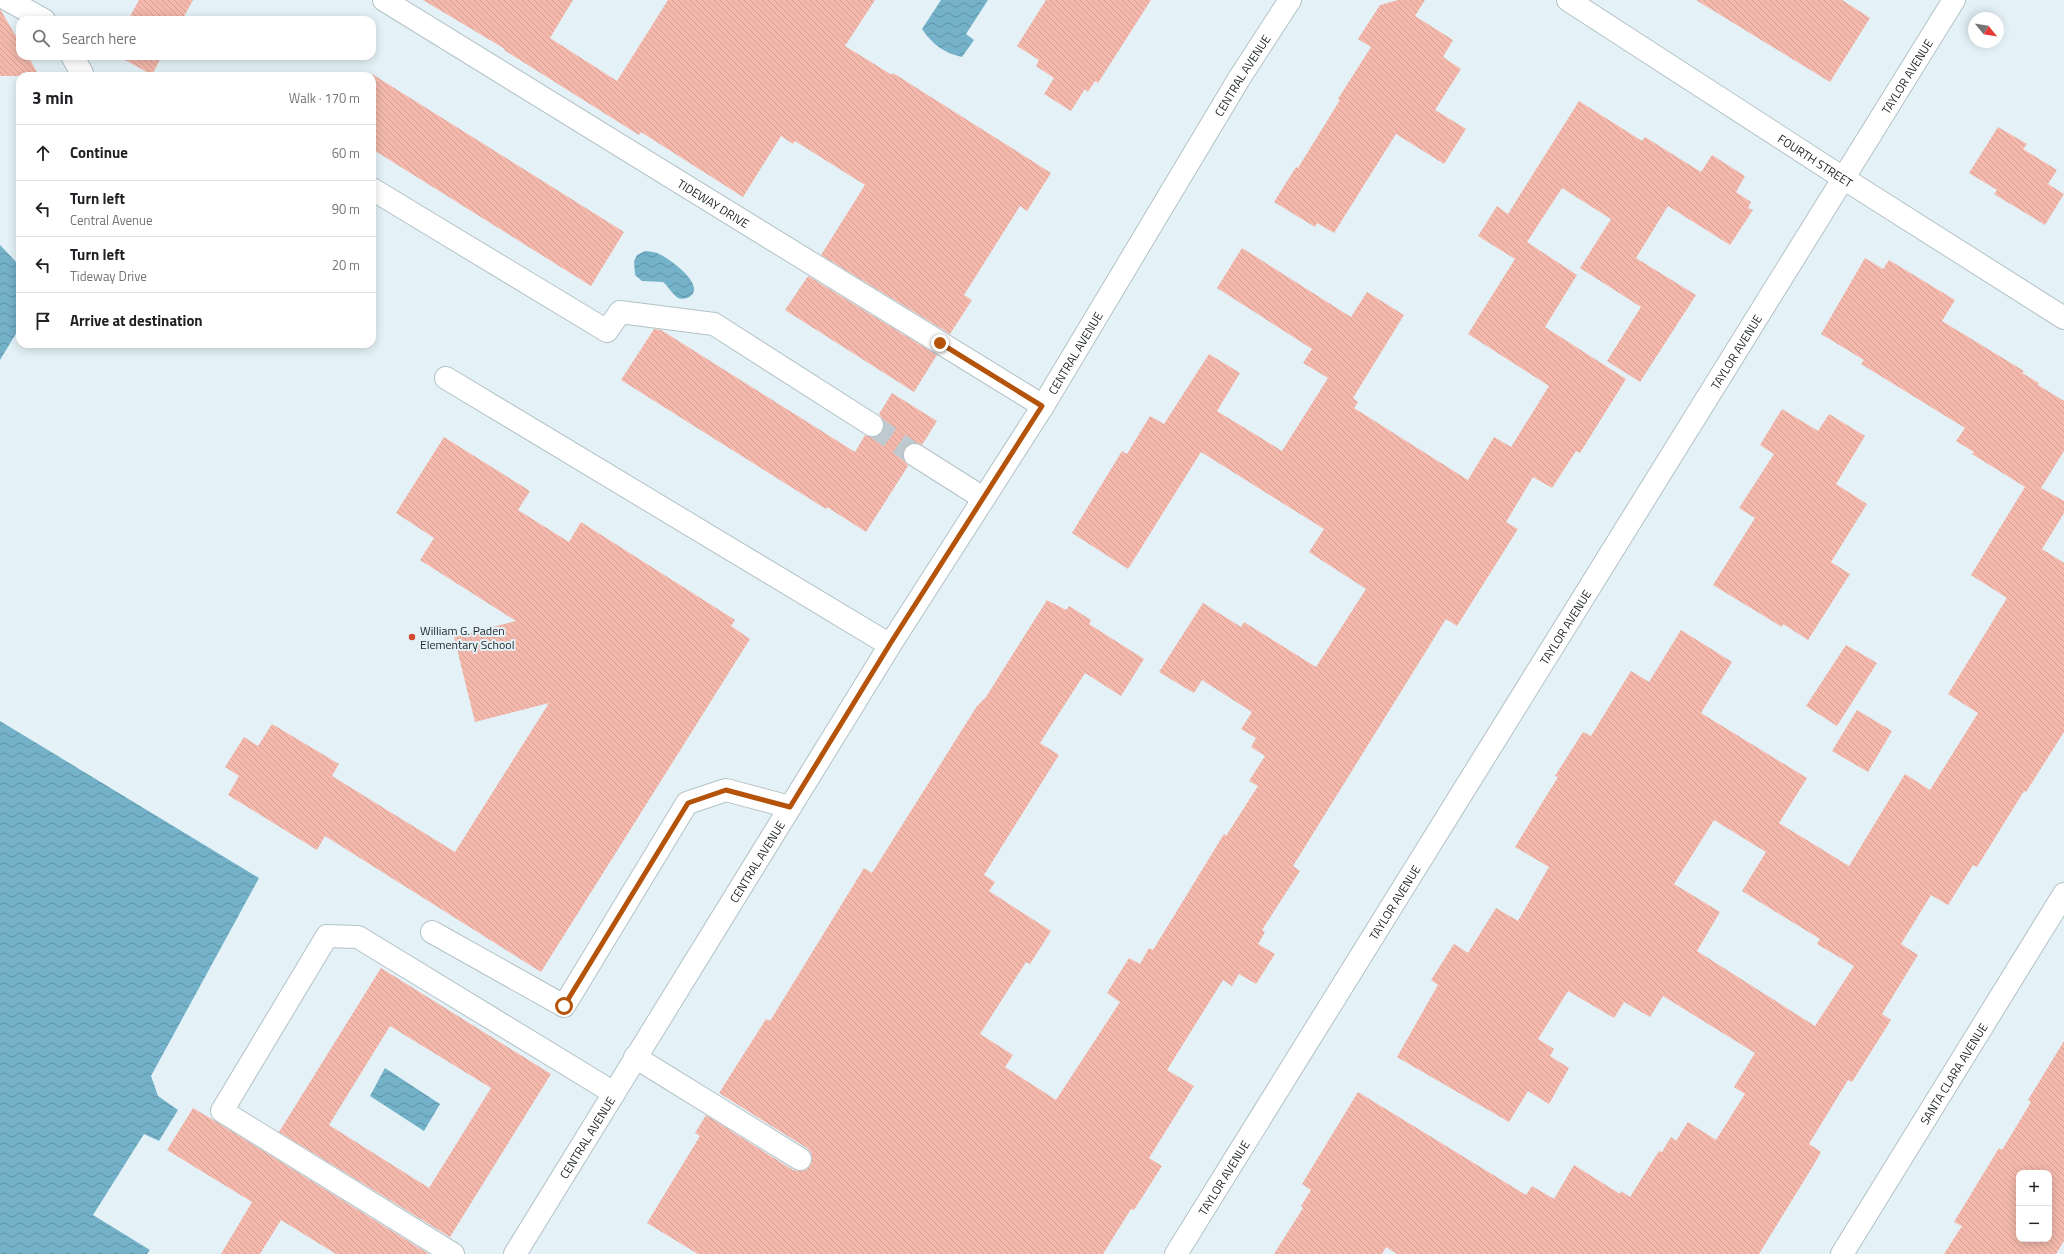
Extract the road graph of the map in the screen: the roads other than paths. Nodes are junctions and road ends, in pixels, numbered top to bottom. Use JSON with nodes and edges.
{"nodes":[{"id":1,"x":8,"y":0,"type":"edge"},
{"id":2,"x":384,"y":0,"type":"edge"},
{"id":3,"x":1290,"y":0,"type":"edge"},
{"id":4,"x":1568,"y":0,"type":"edge"},
{"id":5,"x":1954,"y":0,"type":"edge"},
{"id":6,"x":37,"y":16,"type":"edge"},
{"id":7,"x":1843,"y":178,"type":"junction"},
{"id":8,"x":376,"y":191,"type":"edge"},
{"id":9,"x":2064,"y":318,"type":"edge"},
{"id":10,"x":446,"y":378,"type":"dead end"},
{"id":11,"x":1042,"y":406,"type":"junction"},
{"id":12,"x":872,"y":425,"type":"tunnel mouth"},
{"id":13,"x":915,"y":455,"type":"tunnel mouth"},
{"id":14,"x":983,"y":498,"type":"junction"},
{"id":15,"x":890,"y":644,"type":"junction"},
{"id":16,"x":790,"y":807,"type":"junction"},
{"id":17,"x":2064,"y":894,"type":"edge"},
{"id":18,"x":432,"y":932,"type":"dead end"},
{"id":19,"x":635,"y":1057,"type":"junction"},
{"id":20,"x":614,"y":1093,"type":"junction"},
{"id":21,"x":800,"y":1159,"type":"dead end"},
{"id":22,"x":453,"y":1254,"type":"edge"},
{"id":23,"x":514,"y":1254,"type":"edge"},
{"id":24,"x":1176,"y":1254,"type":"edge"},
{"id":25,"x":1842,"y":1254,"type":"edge"}],
"edges":[{"from":1,"to":6,"type":"street"},
{"from":2,"to":11,"type":"street","name":"TIDEWAY DRIVE"},
{"from":3,"to":11,"type":"street","name":"CENTRAL AVENUE"},
{"from":4,"to":7,"type":"street","name":"FOURTH STREET"},
{"from":5,"to":7,"type":"street","name":"TAYLOR AVENUE"},
{"from":7,"to":9,"type":"street","name":"FOURTH STREET"},
{"from":7,"to":24,"type":"street","name":"TAYLOR AVENUE"},
{"from":8,"to":12,"type":"street"},
{"from":10,"to":15,"type":"street"},
{"from":11,"to":14,"type":"street","name":"CENTRAL AVENUE"},
{"from":13,"to":14,"type":"street"},
{"from":14,"to":15,"type":"street","name":"CENTRAL AVENUE"},
{"from":15,"to":16,"type":"street","name":"CENTRAL AVENUE"},
{"from":16,"to":18,"type":"street"},
{"from":16,"to":19,"type":"street","name":"CENTRAL AVENUE"},
{"from":17,"to":25,"type":"street","name":"SANTA CLARA AVENUE"},
{"from":19,"to":20,"type":"street","name":"CENTRAL AVENUE"},
{"from":19,"to":21,"type":"street"},
{"from":20,"to":22,"type":"street"},
{"from":20,"to":23,"type":"street","name":"CENTRAL AVENUE"}]}
